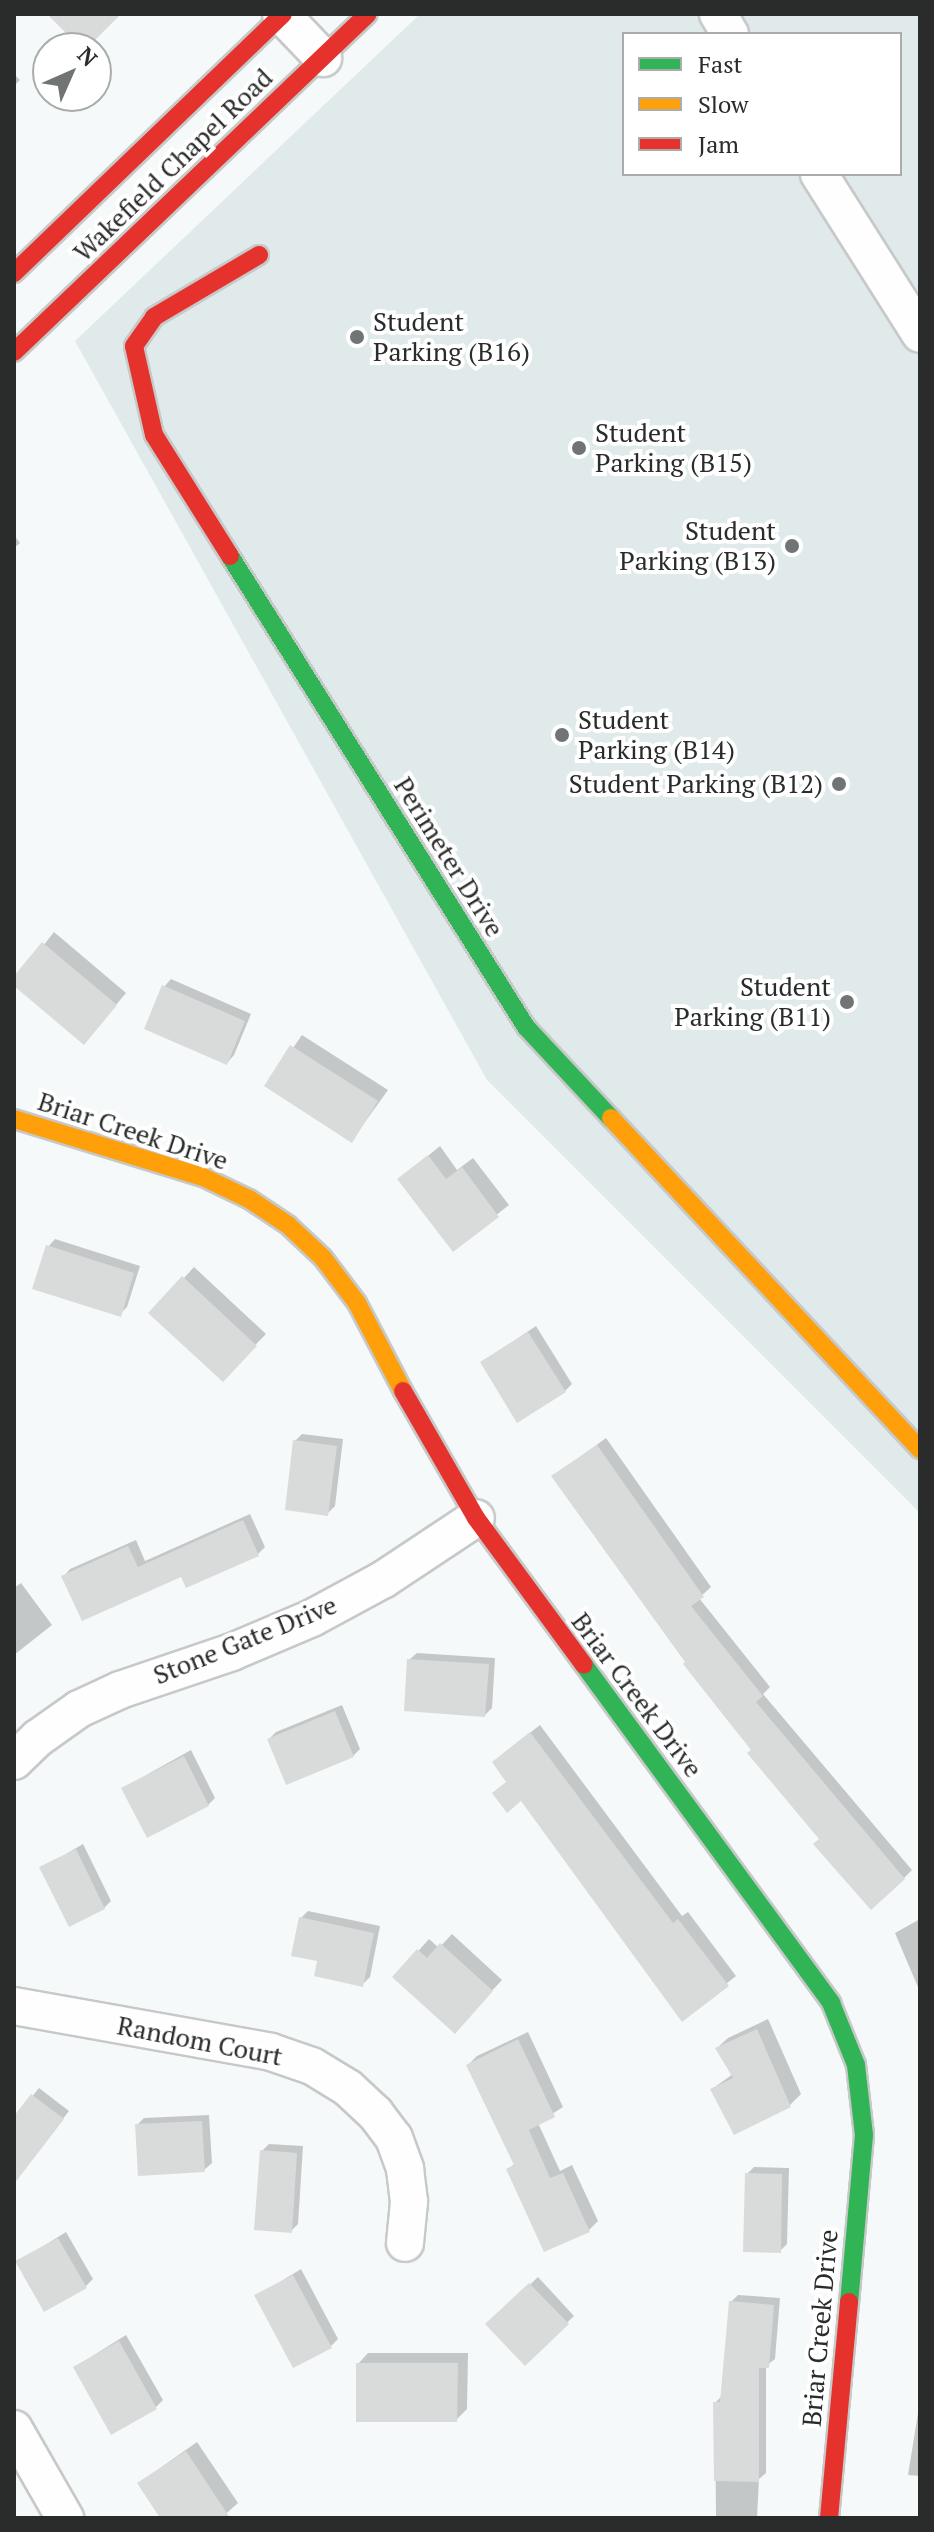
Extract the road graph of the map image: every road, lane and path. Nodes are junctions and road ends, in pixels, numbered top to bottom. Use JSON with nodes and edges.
{"nodes":[{"id":1,"x":282,"y":14,"type":"edge"},
{"id":2,"x":368,"y":14,"type":"edge"},
{"id":3,"x":718,"y":14,"type":"edge"},
{"id":4,"x":729,"y":32,"type":"edge"},
{"id":5,"x":323,"y":58,"type":"junction"},
{"id":6,"x":820,"y":176,"type":"edge"},
{"id":7,"x":259,"y":255,"type":"dead end"},
{"id":8,"x":14,"y":273,"type":"edge"},
{"id":9,"x":920,"y":334,"type":"edge"},
{"id":10,"x":14,"y":352,"type":"edge"},
{"id":11,"x":14,"y":1119,"type":"edge"},
{"id":12,"x":920,"y":1449,"type":"edge"},
{"id":13,"x":476,"y":1518,"type":"junction"},
{"id":14,"x":14,"y":1761,"type":"edge"},
{"id":15,"x":14,"y":2006,"type":"edge"},
{"id":16,"x":405,"y":2243,"type":"dead end"},
{"id":17,"x":14,"y":2429,"type":"edge"},
{"id":18,"x":65,"y":2518,"type":"edge"},
{"id":19,"x":829,"y":2518,"type":"edge"}],
"edges":[{"from":1,"to":5,"type":"street"},
{"from":1,"to":8,"type":"street","name":"Wakefield Chapel Road"},
{"from":2,"to":5,"type":"street","name":"Wakefield Chapel Road"},
{"from":3,"to":4,"type":"street"},
{"from":5,"to":10,"type":"street","name":"Wakefield Chapel Road"},
{"from":6,"to":9,"type":"street"},
{"from":7,"to":12,"type":"street","name":"Perimeter Drive"},
{"from":11,"to":13,"type":"street","name":"Briar Creek Drive"},
{"from":13,"to":14,"type":"street","name":"Stone Gate Drive"},
{"from":13,"to":19,"type":"street","name":"Briar Creek Drive"},
{"from":15,"to":16,"type":"street","name":"Random Court"},
{"from":17,"to":18,"type":"street"}]}
